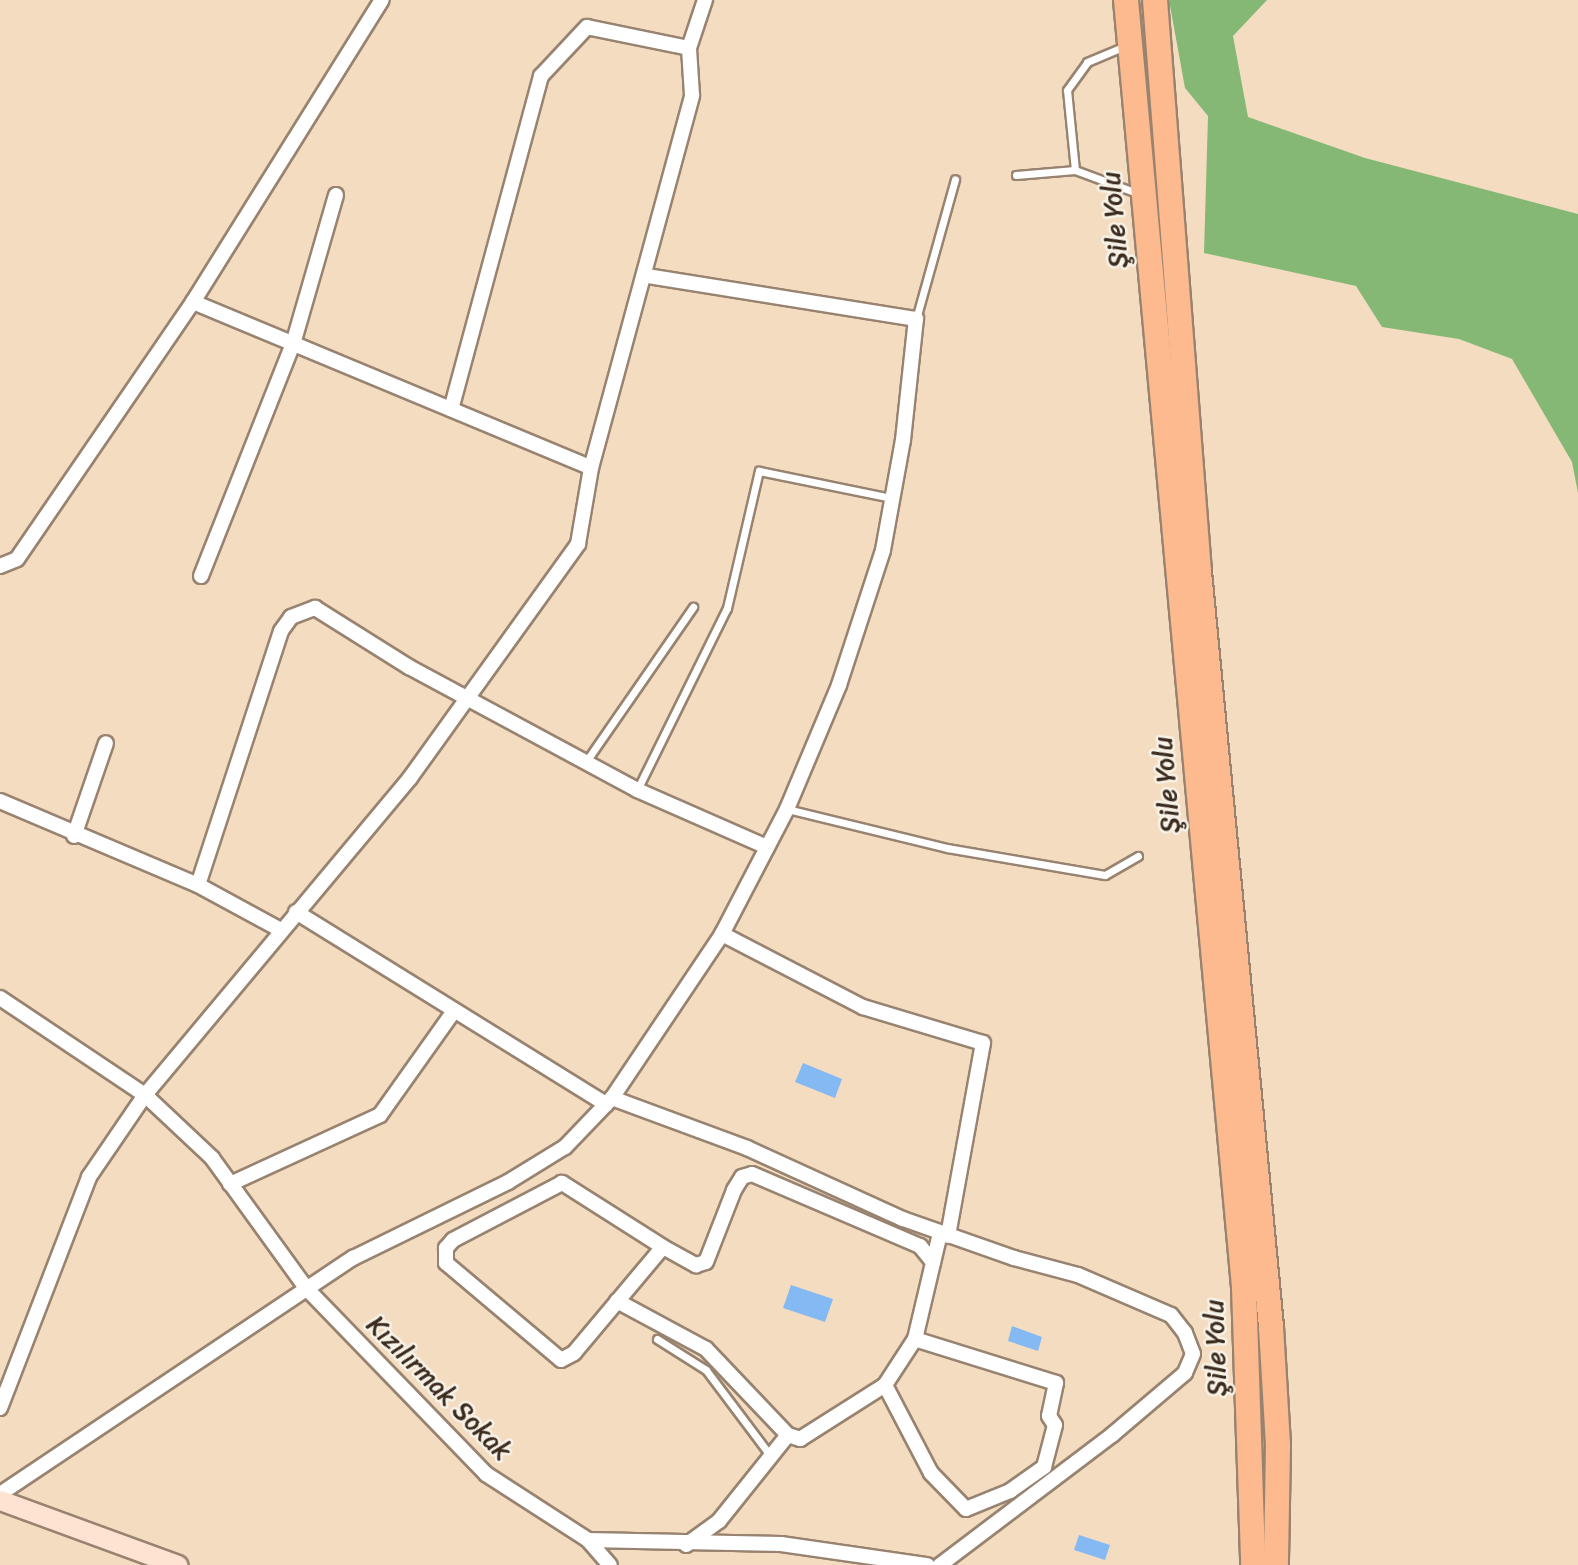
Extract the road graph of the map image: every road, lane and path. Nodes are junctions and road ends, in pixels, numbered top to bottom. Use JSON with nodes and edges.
{"nodes":[{"id":1,"x":382,"y":0,"type":"edge"},
{"id":2,"x":705,"y":0,"type":"edge"},
{"id":3,"x":1126,"y":0,"type":"edge"},
{"id":4,"x":1155,"y":0,"type":"edge"},
{"id":5,"x":1129,"y":44,"type":"junction"},
{"id":6,"x":689,"y":48,"type":"junction"},
{"id":7,"x":1075,"y":170,"type":"junction"},
{"id":8,"x":1016,"y":176,"type":"dead end"},
{"id":9,"x":955,"y":179,"type":"dead end"},
{"id":10,"x":336,"y":195,"type":"dead end"},
{"id":11,"x":1143,"y":195,"type":"junction"},
{"id":12,"x":647,"y":276,"type":"junction"},
{"id":13,"x":193,"y":302,"type":"junction"},
{"id":14,"x":916,"y":318,"type":"junction"},
{"id":15,"x":293,"y":344,"type":"junction"},
{"id":16,"x":451,"y":409,"type":"junction"},
{"id":17,"x":591,"y":468,"type":"junction"},
{"id":18,"x":892,"y":498,"type":"junction"},
{"id":19,"x":0,"y":566,"type":"edge"},
{"id":20,"x":201,"y":576,"type":"dead end"},
{"id":21,"x":692,"y":607,"type":"dead end"},
{"id":22,"x":467,"y":699,"type":"junction"},
{"id":23,"x":106,"y":743,"type":"dead end"},
{"id":24,"x":585,"y":763,"type":"junction"},
{"id":25,"x":637,"y":790,"type":"junction"},
{"id":26,"x":0,"y":801,"type":"edge"},
{"id":27,"x":787,"y":809,"type":"junction"},
{"id":28,"x":74,"y":835,"type":"junction"},
{"id":29,"x":767,"y":847,"type":"junction"},
{"id":30,"x":1138,"y":856,"type":"dead end"},
{"id":31,"x":198,"y":885,"type":"junction"},
{"id":32,"x":296,"y":912,"type":"junction"},
{"id":33,"x":281,"y":930,"type":"junction"},
{"id":34,"x":722,"y":934,"type":"junction"},
{"id":35,"x":0,"y":998,"type":"edge"},
{"id":36,"x":454,"y":1011,"type":"junction"},
{"id":37,"x":145,"y":1095,"type":"junction"},
{"id":38,"x":609,"y":1101,"type":"junction"},
{"id":39,"x":230,"y":1184,"type":"junction"},
{"id":40,"x":944,"y":1234,"type":"junction"},
{"id":41,"x":663,"y":1247,"type":"junction"},
{"id":42,"x":933,"y":1262,"type":"junction"},
{"id":43,"x":306,"y":1288,"type":"junction"},
{"id":44,"x":617,"y":1301,"type":"junction"},
{"id":45,"x":657,"y":1339,"type":"dead end"},
{"id":46,"x":915,"y":1339,"type":"junction"},
{"id":47,"x":885,"y":1385,"type":"junction"},
{"id":48,"x":0,"y":1408,"type":"edge"},
{"id":49,"x":788,"y":1435,"type":"junction"},
{"id":50,"x":769,"y":1454,"type":"junction"},
{"id":51,"x":0,"y":1494,"type":"edge"},
{"id":52,"x":0,"y":1500,"type":"edge"},
{"id":53,"x":587,"y":1540,"type":"junction"},
{"id":54,"x":686,"y":1545,"type":"junction"},
{"id":55,"x":178,"y":1565,"type":"edge"},
{"id":56,"x":610,"y":1565,"type":"edge"},
{"id":57,"x":927,"y":1565,"type":"edge"},
{"id":58,"x":940,"y":1565,"type":"edge"},
{"id":59,"x":1252,"y":1565,"type":"edge"},
{"id":60,"x":1276,"y":1565,"type":"edge"}],
"edges":[{"from":1,"to":13,"type":"street"},
{"from":2,"to":6,"type":"street"},
{"from":3,"to":5,"type":"highway","name":"Şile Yolu"},
{"from":4,"to":60,"type":"highway","name":"Şile Yolu"},
{"from":5,"to":7,"type":"lane"},
{"from":5,"to":11,"type":"highway","name":"Şile Yolu"},
{"from":6,"to":12,"type":"street"},
{"from":6,"to":16,"type":"street"},
{"from":7,"to":8,"type":"lane"},
{"from":7,"to":11,"type":"lane"},
{"from":9,"to":14,"type":"lane"},
{"from":10,"to":15,"type":"street"},
{"from":11,"to":59,"type":"highway","name":"Şile Yolu"},
{"from":12,"to":14,"type":"street"},
{"from":12,"to":17,"type":"street"},
{"from":13,"to":15,"type":"street"},
{"from":13,"to":19,"type":"street"},
{"from":14,"to":18,"type":"street"},
{"from":15,"to":16,"type":"street"},
{"from":15,"to":20,"type":"street"},
{"from":16,"to":17,"type":"street"},
{"from":17,"to":22,"type":"street"},
{"from":18,"to":25,"type":"lane"},
{"from":18,"to":27,"type":"street"},
{"from":21,"to":24,"type":"lane"},
{"from":22,"to":24,"type":"street"},
{"from":22,"to":31,"type":"street"},
{"from":22,"to":32,"type":"street"},
{"from":23,"to":28,"type":"street"},
{"from":24,"to":25,"type":"street"},
{"from":25,"to":29,"type":"street"},
{"from":26,"to":28,"type":"street"},
{"from":27,"to":29,"type":"street"},
{"from":27,"to":30,"type":"lane"},
{"from":28,"to":31,"type":"street"},
{"from":29,"to":34,"type":"street"},
{"from":31,"to":33,"type":"street"},
{"from":32,"to":33,"type":"street"},
{"from":32,"to":36,"type":"street"},
{"from":33,"to":37,"type":"street"},
{"from":34,"to":38,"type":"street"},
{"from":34,"to":40,"type":"street"},
{"from":35,"to":37,"type":"street","name":"Kızılırmak Sokak"},
{"from":36,"to":38,"type":"street"},
{"from":36,"to":39,"type":"street"},
{"from":37,"to":39,"type":"street","name":"Kızılırmak Sokak"},
{"from":37,"to":48,"type":"street"},
{"from":38,"to":40,"type":"street"},
{"from":38,"to":43,"type":"street"},
{"from":39,"to":43,"type":"street","name":"Kızılırmak Sokak"},
{"from":40,"to":42,"type":"street"},
{"from":40,"to":58,"type":"street"},
{"from":41,"to":42,"type":"street"},
{"from":41,"to":44,"type":"street"},
{"from":41,"to":44,"type":"street"},
{"from":42,"to":46,"type":"street"},
{"from":43,"to":51,"type":"street"},
{"from":43,"to":53,"type":"street","name":"Kızılırmak Sokak"},
{"from":44,"to":49,"type":"street"},
{"from":45,"to":50,"type":"lane"},
{"from":46,"to":47,"type":"street"},
{"from":46,"to":47,"type":"street"},
{"from":47,"to":49,"type":"street"},
{"from":49,"to":50,"type":"street"},
{"from":50,"to":54,"type":"street"},
{"from":52,"to":55,"type":"street"},
{"from":53,"to":54,"type":"street"},
{"from":53,"to":56,"type":"street","name":"Kızılırmak Sokak"},
{"from":54,"to":57,"type":"street"}]}
